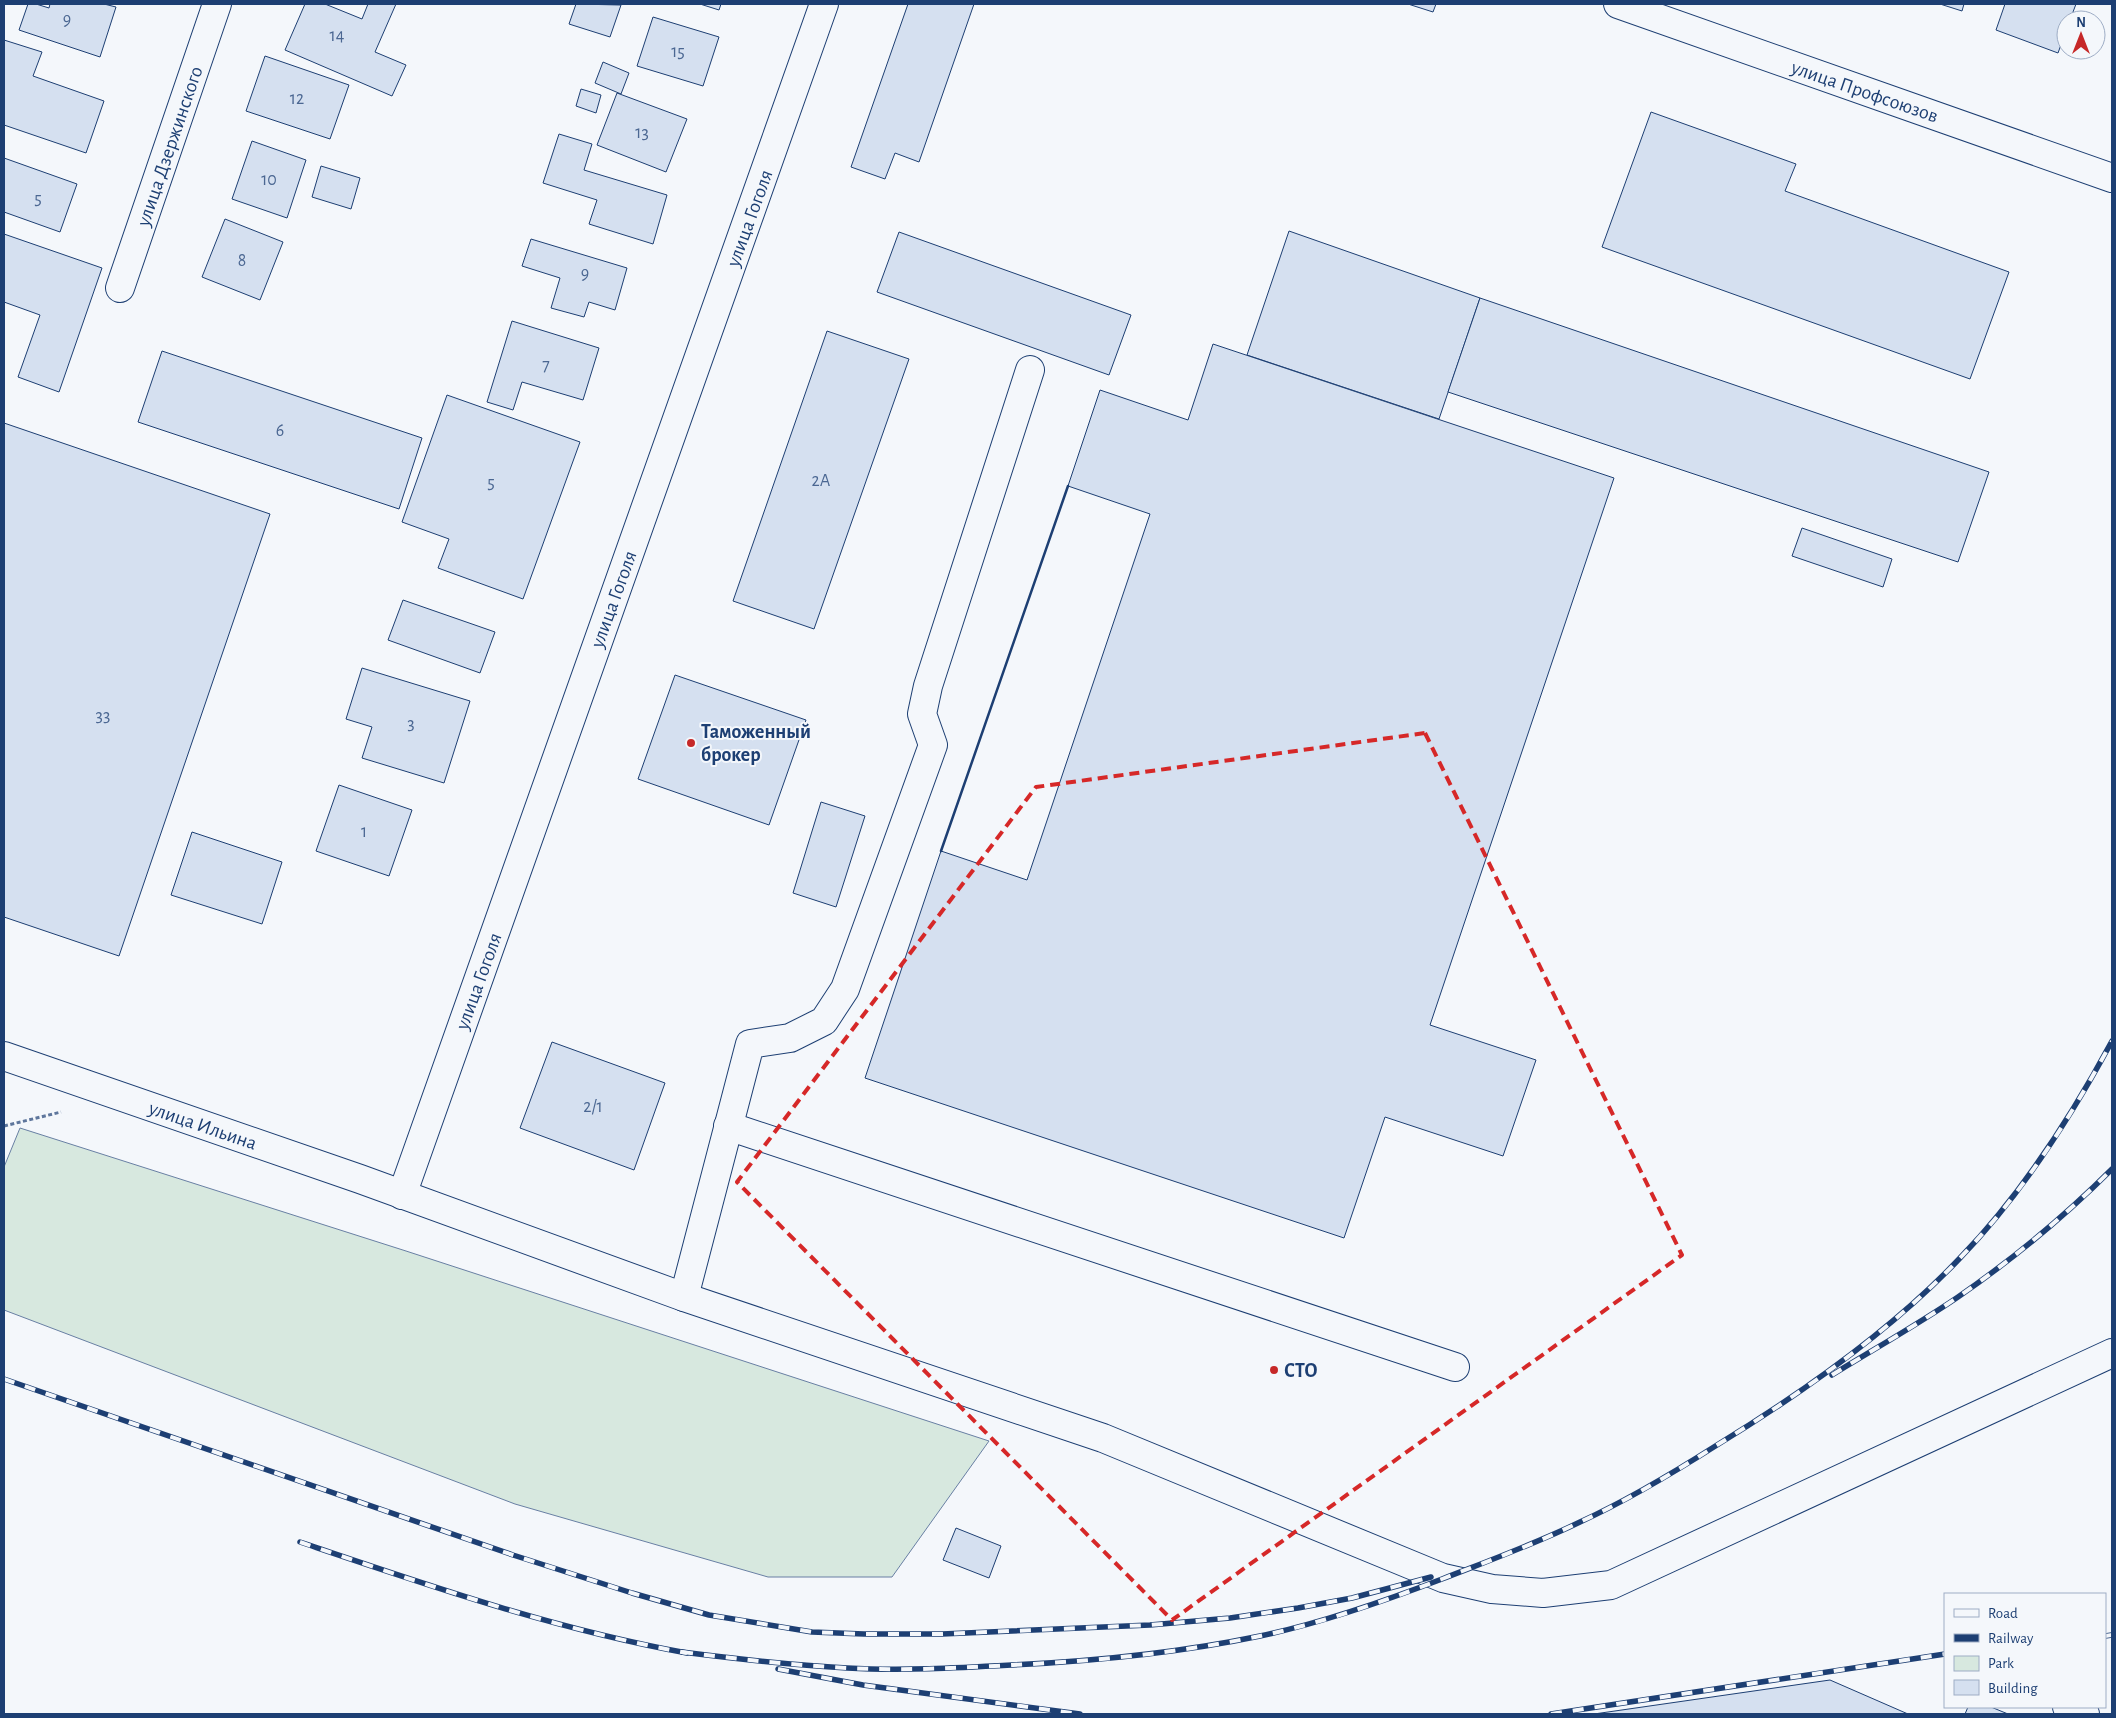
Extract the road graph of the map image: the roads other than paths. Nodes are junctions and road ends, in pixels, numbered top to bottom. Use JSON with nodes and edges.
{"nodes":[{"id":1,"x":217,"y":4,"type":"edge"},
{"id":2,"x":824,"y":4,"type":"edge"},
{"id":3,"x":1618,"y":4,"type":"edge"},
{"id":4,"x":2112,"y":178,"type":"edge"},
{"id":5,"x":120,"y":288,"type":"dead end"},
{"id":6,"x":1030,"y":370,"type":"dead end"},
{"id":7,"x":4,"y":1056,"type":"edge"},
{"id":8,"x":728,"y":1126,"type":"junction"},
{"id":9,"x":402,"y":1195,"type":"junction"},
{"id":10,"x":684,"y":1297,"type":"junction"},
{"id":11,"x":2112,"y":1353,"type":"edge"},
{"id":12,"x":1455,"y":1367,"type":"dead end"},
{"id":13,"x":2070,"y":1708,"type":"edge"},
{"id":14,"x":2085,"y":1714,"type":"edge"}],
"edges":[{"from":1,"to":5,"type":"street","name":"улица Дзержинского"},
{"from":2,"to":9,"type":"street","name":"улица Гоголя"},
{"from":3,"to":4,"type":"street","name":"улица Профсоюзов"},
{"from":6,"to":8,"type":"street"},
{"from":7,"to":9,"type":"street","name":"улица Ильина"},
{"from":8,"to":10,"type":"street"},
{"from":8,"to":12,"type":"street"},
{"from":9,"to":10,"type":"street","name":"улица Ильина"},
{"from":10,"to":11,"type":"street","name":"улица Ильина"},
{"from":13,"to":14,"type":"street"}]}
